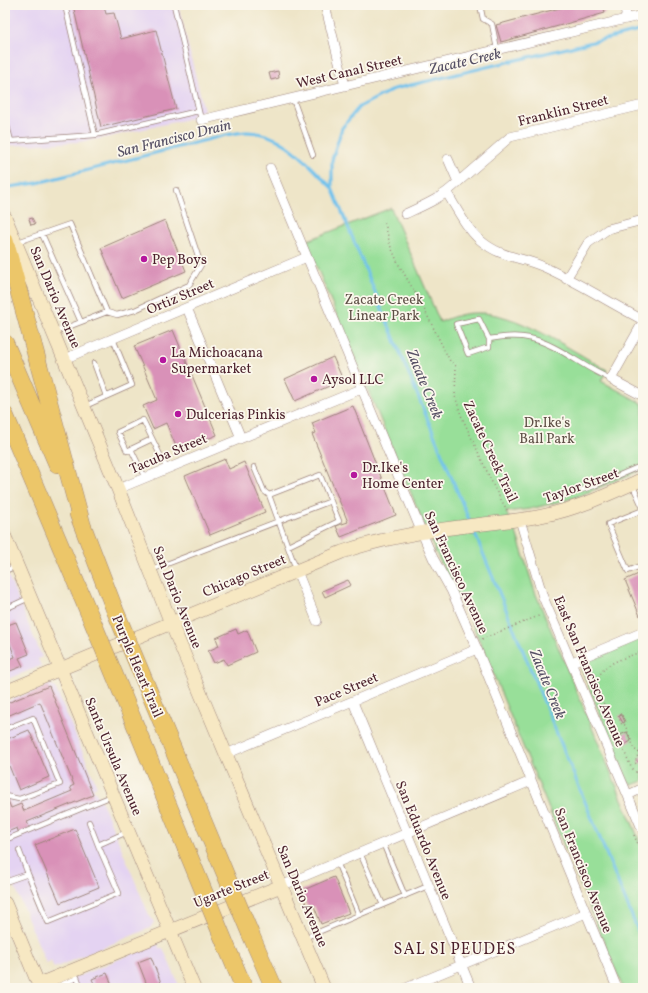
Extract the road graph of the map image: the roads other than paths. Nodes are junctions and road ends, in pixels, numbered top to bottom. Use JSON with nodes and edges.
{"nodes":[{"id":1,"x":65,"y":5,"type":"edge"},
{"id":2,"x":174,"y":5,"type":"edge"},
{"id":3,"x":326,"y":5,"type":"edge"},
{"id":4,"x":480,"y":5,"type":"edge"},
{"id":5,"x":624,"y":5,"type":"edge"},
{"id":6,"x":643,"y":15,"type":"edge"},
{"id":7,"x":627,"y":19,"type":"junction"},
{"id":8,"x":497,"y":50,"type":"junction"},
{"id":9,"x":345,"y":86,"type":"junction"},
{"id":10,"x":292,"y":99,"type":"junction"},
{"id":11,"x":643,"y":105,"type":"edge"},
{"id":12,"x":200,"y":116,"type":"junction"},
{"id":13,"x":5,"y":118,"type":"edge"},
{"id":14,"x":95,"y":135,"type":"junction"},
{"id":15,"x":313,"y":155,"type":"dead end"},
{"id":16,"x":448,"y":159,"type":"dead end"},
{"id":17,"x":270,"y":168,"type":"dead end"},
{"id":18,"x":458,"y":182,"type":"junction"},
{"id":19,"x":176,"y":190,"type":"dead end"},
{"id":20,"x":447,"y":193,"type":"junction"},
{"id":21,"x":405,"y":214,"type":"dead end"},
{"id":22,"x":5,"y":217,"type":"edge"},
{"id":23,"x":643,"y":220,"type":"edge"},
{"id":24,"x":42,"y":234,"type":"junction"},
{"id":25,"x":10,"y":242,"type":"edge"},
{"id":26,"x":307,"y":257,"type":"junction"},
{"id":27,"x":566,"y":279,"type":"junction"},
{"id":28,"x":187,"y":308,"type":"junction"},
{"id":29,"x":107,"y":312,"type":"junction"},
{"id":30,"x":643,"y":321,"type":"edge"},
{"id":31,"x":81,"y":322,"type":"junction"},
{"id":32,"x":53,"y":333,"type":"junction"},
{"id":33,"x":489,"y":338,"type":"junction"},
{"id":34,"x":113,"y":339,"type":"junction"},
{"id":35,"x":5,"y":343,"type":"edge"},
{"id":36,"x":64,"y":359,"type":"junction"},
{"id":37,"x":94,"y":363,"type":"dead end"},
{"id":38,"x":611,"y":379,"type":"junction"},
{"id":39,"x":362,"y":389,"type":"junction"},
{"id":40,"x":106,"y":396,"type":"junction"},
{"id":41,"x":643,"y":396,"type":"edge"},
{"id":42,"x":84,"y":406,"type":"junction"},
{"id":43,"x":5,"y":415,"type":"edge"},
{"id":44,"x":241,"y":438,"type":"junction"},
{"id":45,"x":152,"y":439,"type":"junction"},
{"id":46,"x":131,"y":449,"type":"junction"},
{"id":47,"x":643,"y":465,"type":"edge"},
{"id":48,"x":254,"y":467,"type":"dead end"},
{"id":49,"x":167,"y":469,"type":"junction"},
{"id":50,"x":145,"y":478,"type":"junction"},
{"id":51,"x":638,"y":481,"type":"edge"},
{"id":52,"x":118,"y":489,"type":"junction"},
{"id":53,"x":269,"y":495,"type":"junction"},
{"id":54,"x":563,"y":496,"type":"dead end"},
{"id":55,"x":331,"y":501,"type":"junction"},
{"id":56,"x":643,"y":509,"type":"edge"},
{"id":57,"x":507,"y":517,"type":"joint"},
{"id":58,"x":520,"y":520,"type":"junction"},
{"id":59,"x":279,"y":522,"type":"junction"},
{"id":60,"x":82,"y":524,"type":"junction"},
{"id":61,"x":422,"y":533,"type":"junction"},
{"id":62,"x":5,"y":537,"type":"edge"},
{"id":63,"x":288,"y":546,"type":"junction"},
{"id":64,"x":643,"y":565,"type":"edge"},
{"id":65,"x":11,"y":568,"type":"edge"},
{"id":66,"x":150,"y":570,"type":"junction"},
{"id":67,"x":297,"y":571,"type":"junction"},
{"id":68,"x":5,"y":597,"type":"edge"},
{"id":69,"x":30,"y":598,"type":"junction"},
{"id":70,"x":7,"y":608,"type":"edge"},
{"id":71,"x":317,"y":620,"type":"dead end"},
{"id":72,"x":171,"y":623,"type":"junction"},
{"id":73,"x":643,"y":632,"type":"edge"},
{"id":74,"x":477,"y":649,"type":"junction"},
{"id":75,"x":572,"y":662,"type":"junction"},
{"id":76,"x":60,"y":670,"type":"junction"},
{"id":77,"x":5,"y":692,"type":"edge"},
{"id":78,"x":352,"y":702,"type":"junction"},
{"id":79,"x":5,"y":729,"type":"edge"},
{"id":80,"x":226,"y":754,"type":"junction"},
{"id":81,"x":532,"y":781,"type":"junction"},
{"id":82,"x":643,"y":788,"type":"edge"},
{"id":83,"x":628,"y":794,"type":"junction"},
{"id":84,"x":113,"y":795,"type":"junction"},
{"id":85,"x":5,"y":796,"type":"edge"},
{"id":86,"x":90,"y":822,"type":"dead end"},
{"id":87,"x":643,"y":831,"type":"edge"},
{"id":88,"x":128,"y":832,"type":"junction"},
{"id":89,"x":407,"y":834,"type":"junction"},
{"id":90,"x":5,"y":840,"type":"edge"},
{"id":91,"x":383,"y":844,"type":"junction"},
{"id":92,"x":98,"y":845,"type":"junction"},
{"id":93,"x":19,"y":850,"type":"dead end"},
{"id":94,"x":360,"y":853,"type":"junction"},
{"id":95,"x":337,"y":862,"type":"junction"},
{"id":96,"x":28,"y":874,"type":"junction"},
{"id":97,"x":5,"y":882,"type":"edge"},
{"id":98,"x":281,"y":886,"type":"junction"},
{"id":99,"x":428,"y":886,"type":"junction"},
{"id":100,"x":405,"y":896,"type":"junction"},
{"id":101,"x":5,"y":903,"type":"edge"},
{"id":102,"x":383,"y":905,"type":"junction"},
{"id":103,"x":586,"y":913,"type":"junction"},
{"id":104,"x":359,"y":915,"type":"junction"},
{"id":105,"x":169,"y":930,"type":"junction"},
{"id":106,"x":304,"y":938,"type":"junction"},
{"id":107,"x":461,"y":965,"type":"junction"},
{"id":108,"x":76,"y":974,"type":"junction"},
{"id":109,"x":36,"y":987,"type":"edge"},
{"id":110,"x":243,"y":987,"type":"edge"},
{"id":111,"x":60,"y":988,"type":"edge"},
{"id":112,"x":81,"y":988,"type":"edge"},
{"id":113,"x":194,"y":988,"type":"edge"},
{"id":114,"x":274,"y":988,"type":"edge"},
{"id":115,"x":324,"y":988,"type":"edge"},
{"id":116,"x":406,"y":988,"type":"edge"},
{"id":117,"x":471,"y":988,"type":"edge"},
{"id":118,"x":617,"y":988,"type":"edge"}],
"edges":[{"from":1,"to":14,"type":"lane"},
{"from":2,"to":12,"type":"lane"},
{"from":3,"to":9,"type":"street"},
{"from":4,"to":8,"type":"lane"},
{"from":5,"to":7,"type":"street"},
{"from":6,"to":7,"type":"street","name":"West Canal Street"},
{"from":7,"to":8,"type":"street","name":"West Canal Street"},
{"from":8,"to":9,"type":"street","name":"West Canal Street"},
{"from":9,"to":10,"type":"street","name":"West Canal Street"},
{"from":10,"to":12,"type":"street","name":"West Canal Street"},
{"from":10,"to":15,"type":"lane"},
{"from":11,"to":18,"type":"street","name":"Franklin Street"},
{"from":12,"to":14,"type":"lane"},
{"from":13,"to":14,"type":"lane"},
{"from":16,"to":18,"type":"street"},
{"from":17,"to":26,"type":"street","name":"San Francisco Avenue"},
{"from":18,"to":20,"type":"street","name":"Franklin Street"},
{"from":19,"to":29,"type":"lane"},
{"from":20,"to":21,"type":"street","name":"Franklin Street"},
{"from":20,"to":27,"type":"street"},
{"from":22,"to":25,"type":"main road","name":"San Dario Avenue"},
{"from":23,"to":27,"type":"street"},
{"from":24,"to":25,"type":"lane"},
{"from":24,"to":29,"type":"lane"},
{"from":24,"to":31,"type":"lane"},
{"from":25,"to":32,"type":"main road","name":"San Dario Avenue"},
{"from":25,"to":60,"type":"highway"},
{"from":26,"to":28,"type":"street","name":"Ortiz Street"},
{"from":26,"to":39,"type":"street","name":"San Francisco Avenue"},
{"from":27,"to":30,"type":"street"},
{"from":28,"to":34,"type":"street","name":"Ortiz Street"},
{"from":28,"to":44,"type":"street"},
{"from":29,"to":31,"type":"lane"},
{"from":30,"to":38,"type":"street"},
{"from":31,"to":32,"type":"lane"},
{"from":32,"to":36,"type":"main road","name":"San Dario Avenue"},
{"from":33,"to":33,"type":"lane"},
{"from":33,"to":38,"type":"lane"},
{"from":34,"to":36,"type":"street","name":"Ortiz Street"},
{"from":34,"to":40,"type":"lane"},
{"from":35,"to":60,"type":"highway","name":"Purple Heart Trail"},
{"from":36,"to":42,"type":"main road","name":"San Dario Avenue"},
{"from":37,"to":40,"type":"lane"},
{"from":38,"to":41,"type":"street"},
{"from":39,"to":44,"type":"street","name":"Tacuba Street"},
{"from":39,"to":61,"type":"street","name":"San Francisco Avenue"},
{"from":40,"to":42,"type":"lane"},
{"from":42,"to":52,"type":"main road","name":"San Dario Avenue"},
{"from":43,"to":110,"type":"highway","name":"Purple Heart Trail","bridge":true},
{"from":44,"to":49,"type":"street","name":"Tacuba Street"},
{"from":45,"to":46,"type":"lane"},
{"from":45,"to":46,"type":"lane"},
{"from":45,"to":49,"type":"lane"},
{"from":46,"to":50,"type":"lane"},
{"from":47,"to":54,"type":"lane"},
{"from":48,"to":53,"type":"lane"},
{"from":49,"to":50,"type":"street","name":"Tacuba Street"},
{"from":50,"to":52,"type":"street","name":"Tacuba Street"},
{"from":51,"to":56,"type":"lane"},
{"from":51,"to":58,"type":"main road","name":"Taylor Street"},
{"from":52,"to":66,"type":"main road","name":"San Dario Avenue"},
{"from":53,"to":55,"type":"lane"},
{"from":53,"to":59,"type":"lane"},
{"from":55,"to":59,"type":"lane"},
{"from":55,"to":63,"type":"lane"},
{"from":56,"to":64,"type":"lane"},
{"from":57,"to":58,"type":"main road","name":"Taylor Street"},
{"from":57,"to":61,"type":"main road","name":"Chicago Street"},
{"from":58,"to":75,"type":"street","name":"East San Francisco Avenue"},
{"from":59,"to":63,"type":"lane"},
{"from":59,"to":66,"type":"lane"},
{"from":60,"to":114,"type":"highway","name":"Purple Heart Trail","bridge":true},
{"from":61,"to":67,"type":"main road","name":"Chicago Street"},
{"from":61,"to":74,"type":"street","name":"San Francisco Avenue"},
{"from":62,"to":65,"type":"main road","name":"Santa Ursula Avenue"},
{"from":63,"to":67,"type":"lane"},
{"from":65,"to":69,"type":"main road","name":"Santa Ursula Avenue"},
{"from":66,"to":72,"type":"main road","name":"San Dario Avenue"},
{"from":67,"to":71,"type":"street"},
{"from":67,"to":72,"type":"main road","name":"Chicago Street"},
{"from":68,"to":70,"type":"lane"},
{"from":69,"to":70,"type":"lane"},
{"from":69,"to":76,"type":"main road","name":"Santa Ursula Avenue"},
{"from":72,"to":76,"type":"main road","name":"Chicago Street"},
{"from":72,"to":80,"type":"main road","name":"San Dario Avenue"},
{"from":73,"to":75,"type":"street"},
{"from":74,"to":78,"type":"street","name":"Pace Street"},
{"from":74,"to":81,"type":"street","name":"San Francisco Avenue"},
{"from":75,"to":83,"type":"street","name":"East San Francisco Avenue"},
{"from":76,"to":77,"type":"main road","name":"Chicago Street"},
{"from":76,"to":84,"type":"main road","name":"Santa Ursula Avenue"},
{"from":78,"to":80,"type":"street","name":"Pace Street"},
{"from":78,"to":89,"type":"street","name":"San Eduardo Avenue"},
{"from":79,"to":85,"type":"lane"},
{"from":80,"to":98,"type":"main road","name":"San Dario Avenue"},
{"from":81,"to":89,"type":"street","name":"Ugarte Street"},
{"from":81,"to":103,"type":"street","name":"San Francisco Avenue"},
{"from":82,"to":83,"type":"street"},
{"from":83,"to":87,"type":"street","name":"East San Francisco Avenue"},
{"from":84,"to":88,"type":"main road","name":"Santa Ursula Avenue"},
{"from":84,"to":90,"type":"lane"},
{"from":86,"to":92,"type":"lane"},
{"from":88,"to":92,"type":"lane"},
{"from":88,"to":105,"type":"main road","name":"Santa Ursula Avenue"},
{"from":89,"to":91,"type":"street","name":"Ugarte Street"},
{"from":89,"to":99,"type":"street","name":"San Eduardo Avenue"},
{"from":91,"to":94,"type":"street","name":"Ugarte Street"},
{"from":91,"to":100,"type":"lane"},
{"from":92,"to":96,"type":"lane"},
{"from":93,"to":96,"type":"lane"},
{"from":94,"to":95,"type":"street","name":"Ugarte Street"},
{"from":94,"to":102,"type":"lane"},
{"from":95,"to":98,"type":"street","name":"Ugarte Street"},
{"from":95,"to":104,"type":"lane"},
{"from":96,"to":97,"type":"lane"},
{"from":98,"to":105,"type":"main road","name":"Ugarte Street"},
{"from":98,"to":106,"type":"main road","name":"San Dario Avenue"},
{"from":99,"to":100,"type":"lane"},
{"from":99,"to":107,"type":"street","name":"San Eduardo Avenue"},
{"from":100,"to":102,"type":"lane"},
{"from":101,"to":109,"type":"main road"},
{"from":102,"to":104,"type":"lane"},
{"from":103,"to":107,"type":"street"},
{"from":103,"to":118,"type":"street","name":"San Francisco Avenue"},
{"from":104,"to":106,"type":"lane"},
{"from":105,"to":108,"type":"main road","name":"Ugarte Street"},
{"from":105,"to":113,"type":"main road","name":"Santa Ursula Avenue"},
{"from":106,"to":115,"type":"main road","name":"San Dario Avenue"},
{"from":107,"to":116,"type":"street"},
{"from":107,"to":117,"type":"street","name":"San Eduardo Avenue"},
{"from":108,"to":109,"type":"main road","name":"Ugarte Street"},
{"from":108,"to":111,"type":"lane"},
{"from":108,"to":112,"type":"lane"}]}
